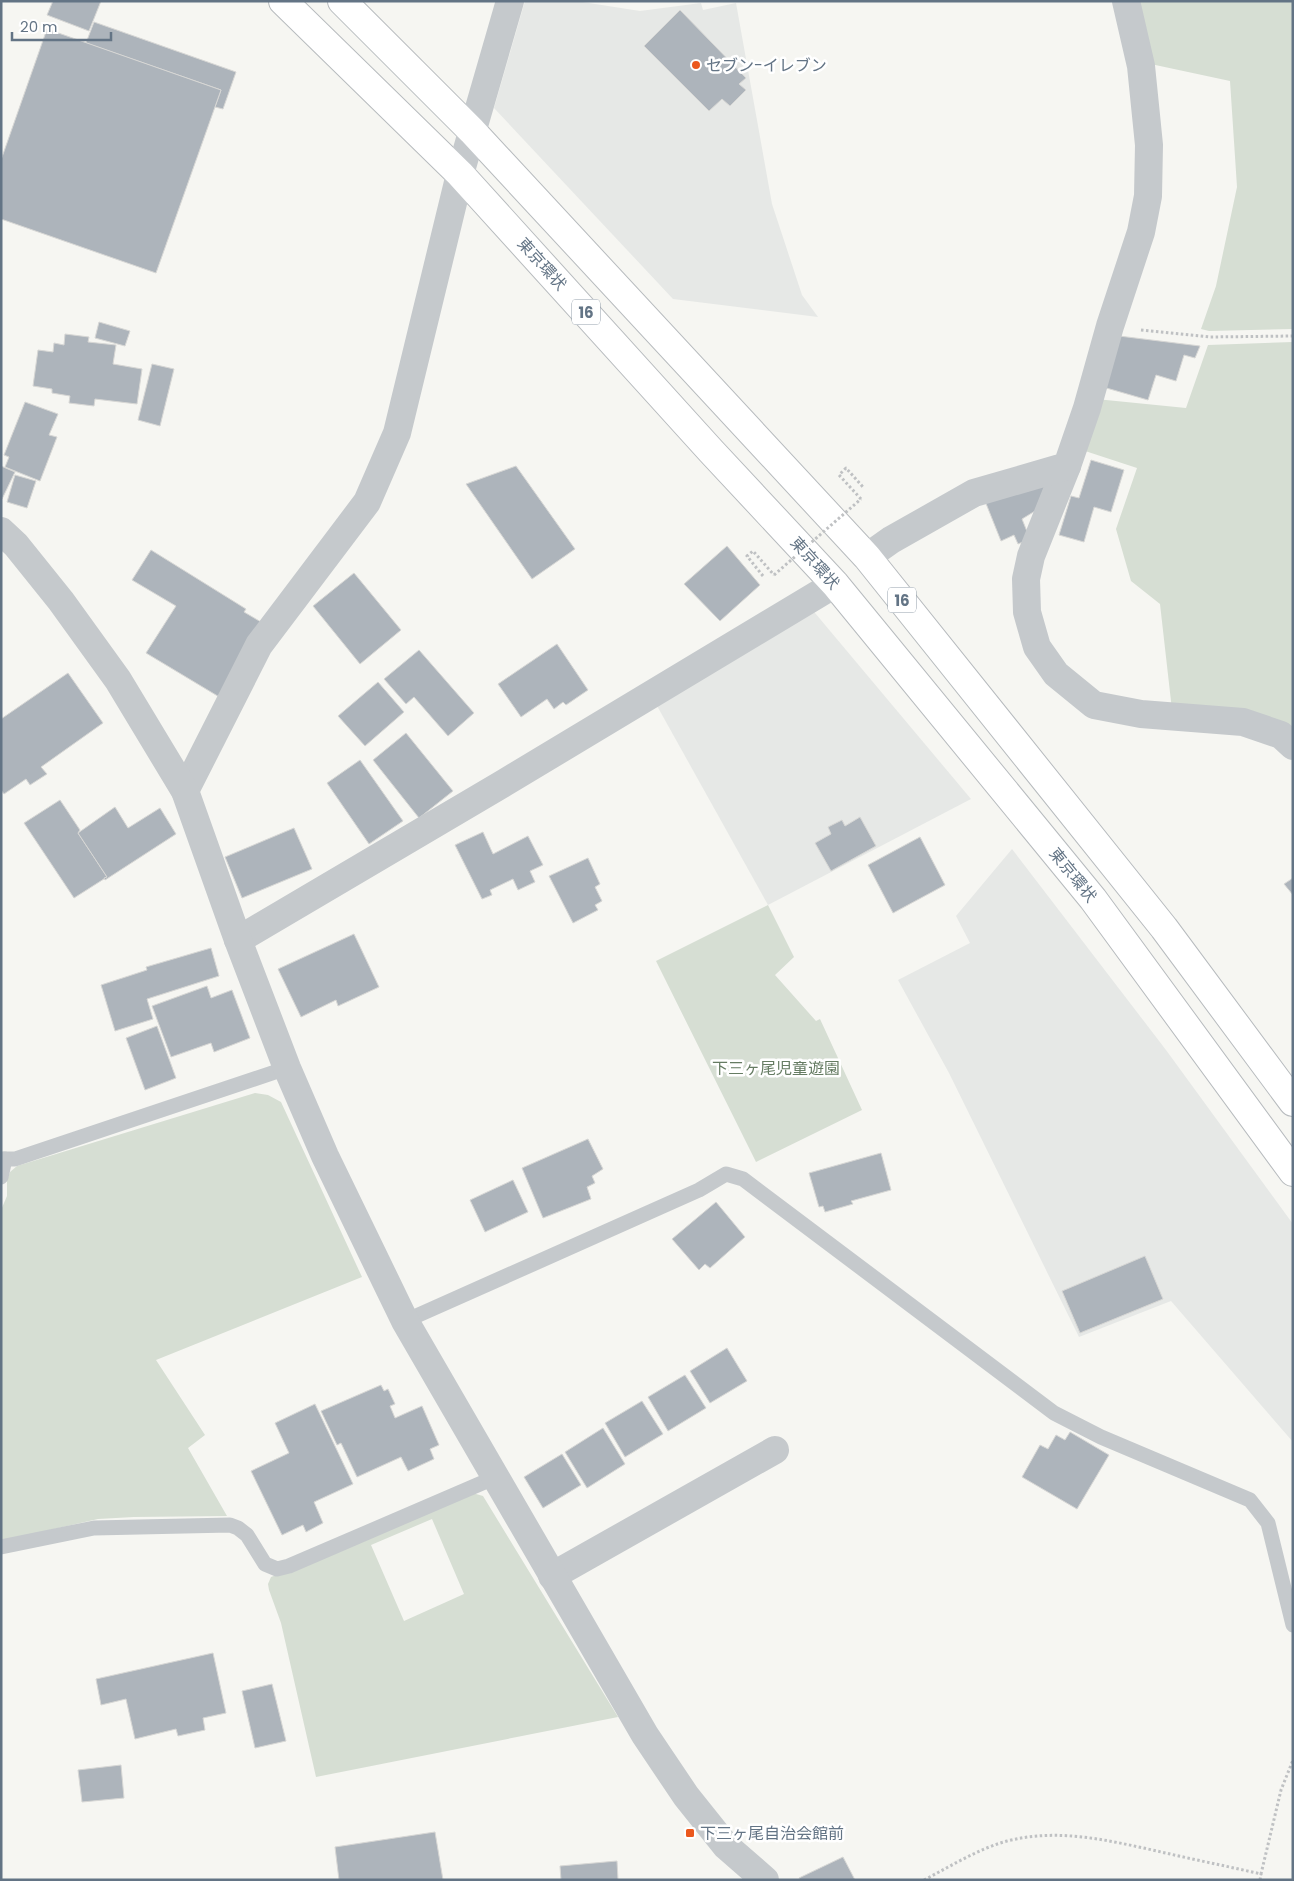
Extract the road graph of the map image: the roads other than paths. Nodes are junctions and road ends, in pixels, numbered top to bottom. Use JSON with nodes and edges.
{"nodes":[{"id":1,"x":283,"y":1,"type":"edge"},
{"id":2,"x":342,"y":1,"type":"edge"},
{"id":3,"x":510,"y":1,"type":"edge"},
{"id":4,"x":1126,"y":1,"type":"edge"},
{"id":5,"x":472,"y":131,"type":"junction"},
{"id":6,"x":460,"y":174,"type":"junction"},
{"id":7,"x":1067,"y":466,"type":"junction"},
{"id":8,"x":1,"y":531,"type":"edge"},
{"id":9,"x":867,"y":557,"type":"junction"},
{"id":10,"x":835,"y":584,"type":"junction"},
{"id":11,"x":1293,"y":746,"type":"edge"},
{"id":12,"x":184,"y":790,"type":"junction"},
{"id":13,"x":238,"y":940,"type":"junction"},
{"id":14,"x":287,"y":1068,"type":"junction"},
{"id":15,"x":1293,"y":1102,"type":"edge"},
{"id":16,"x":3,"y":1159,"type":"edge"},
{"id":17,"x":1293,"y":1172,"type":"edge"},
{"id":18,"x":1,"y":1177,"type":"edge"},
{"id":19,"x":405,"y":1321,"type":"junction"},
{"id":20,"x":775,"y":1450,"type":"dead end"},
{"id":21,"x":496,"y":1477,"type":"junction"},
{"id":22,"x":1,"y":1547,"type":"edge"},
{"id":23,"x":552,"y":1576,"type":"junction"},
{"id":24,"x":1293,"y":1625,"type":"edge"},
{"id":25,"x":765,"y":1880,"type":"edge"}],
"edges":[{"from":1,"to":6,"type":"highway","name":"東京環状","number":"16"},
{"from":2,"to":5,"type":"highway","number":"16"},
{"from":3,"to":5,"type":"street"},
{"from":4,"to":7,"type":"street"},
{"from":5,"to":6,"type":"street"},
{"from":5,"to":9,"type":"highway","number":"16"},
{"from":6,"to":10,"type":"highway","name":"東京環状","number":"16"},
{"from":6,"to":12,"type":"street"},
{"from":7,"to":9,"type":"street"},
{"from":7,"to":11,"type":"street"},
{"from":8,"to":12,"type":"street"},
{"from":9,"to":15,"type":"highway","number":"16"},
{"from":10,"to":13,"type":"street"},
{"from":10,"to":17,"type":"highway","name":"東京環状","number":"16"},
{"from":12,"to":13,"type":"street"},
{"from":13,"to":14,"type":"street"},
{"from":14,"to":16,"type":"lane"},
{"from":14,"to":19,"type":"street"},
{"from":16,"to":18,"type":"lane"},
{"from":19,"to":21,"type":"street"},
{"from":19,"to":24,"type":"lane"},
{"from":20,"to":23,"type":"street"},
{"from":21,"to":22,"type":"lane"},
{"from":21,"to":23,"type":"street"},
{"from":23,"to":25,"type":"street"}]}
